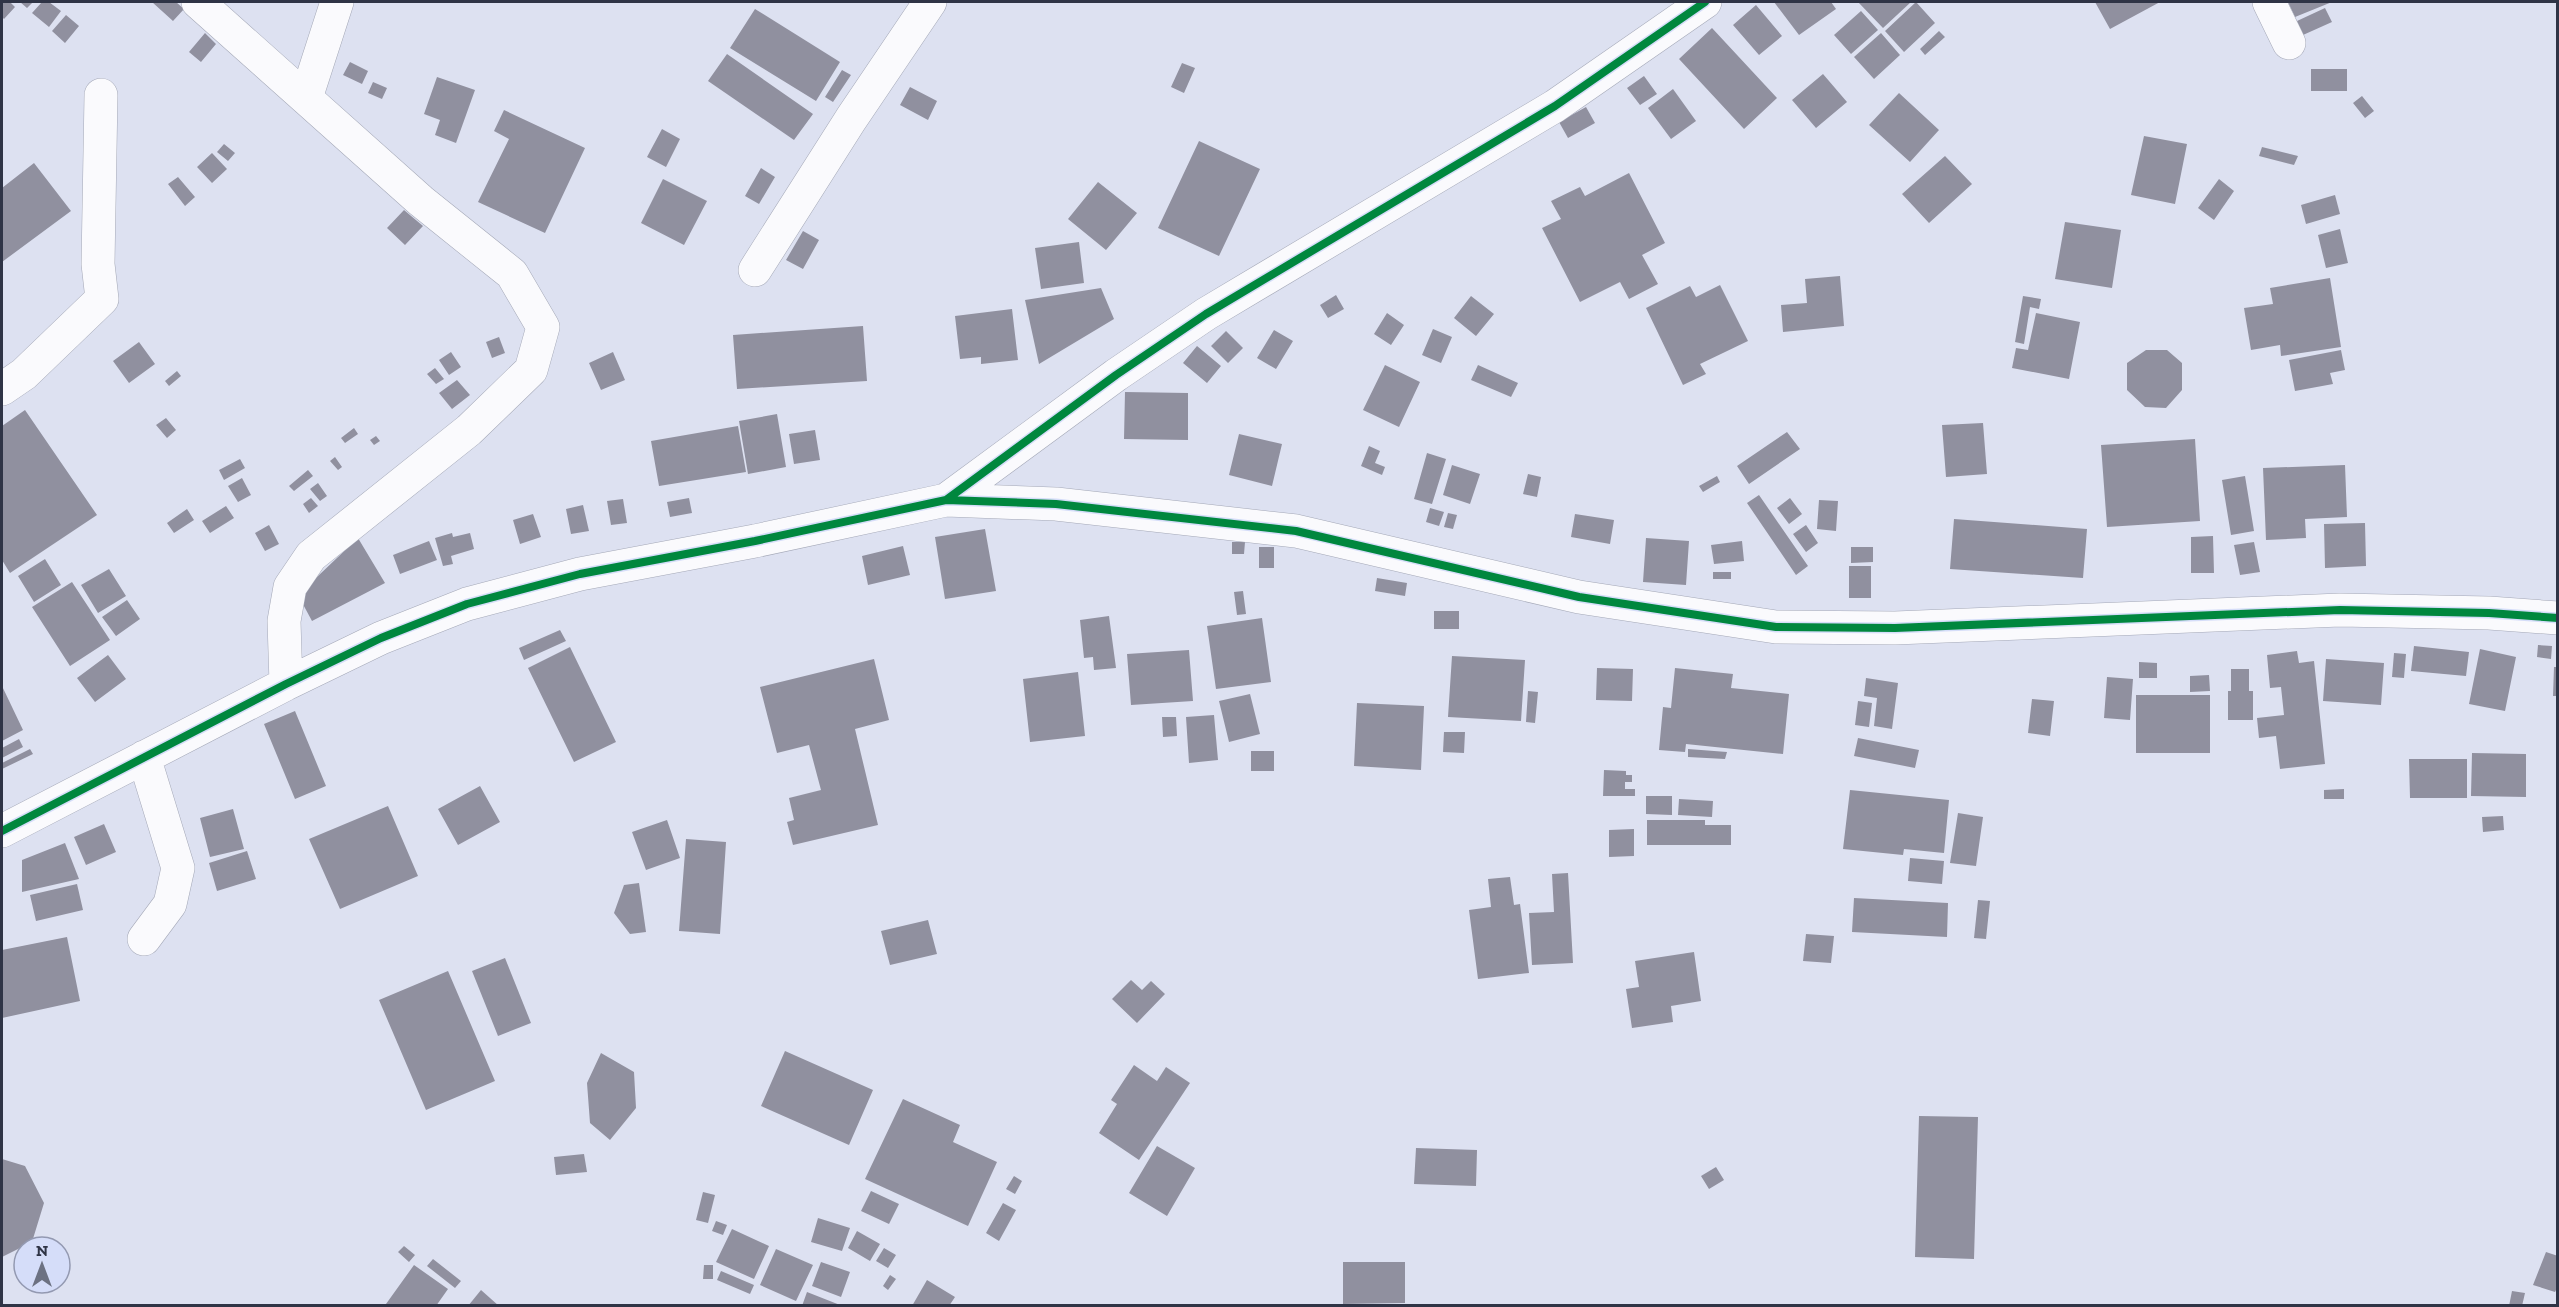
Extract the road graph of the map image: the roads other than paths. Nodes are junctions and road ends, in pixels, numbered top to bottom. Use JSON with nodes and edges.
{"nodes":[{"id":1,"x":198,"y":2,"type":"edge"},
{"id":2,"x":337,"y":2,"type":"edge"},
{"id":3,"x":930,"y":2,"type":"edge"},
{"id":4,"x":1705,"y":2,"type":"edge"},
{"id":5,"x":2269,"y":2,"type":"edge"},
{"id":6,"x":2289,"y":43,"type":"dead end"},
{"id":7,"x":101,"y":95,"type":"dead end"},
{"id":8,"x":306,"y":98,"type":"junction"},
{"id":9,"x":755,"y":270,"type":"dead end"},
{"id":10,"x":2,"y":389,"type":"edge"},
{"id":11,"x":946,"y":500,"type":"junction"},
{"id":12,"x":2558,"y":618,"type":"edge"},
{"id":13,"x":286,"y":684,"type":"junction"},
{"id":14,"x":144,"y":757,"type":"junction"},
{"id":15,"x":12,"y":825,"type":"edge"},
{"id":16,"x":2,"y":849,"type":"edge"},
{"id":17,"x":144,"y":939,"type":"dead end"}],
"edges":[{"from":1,"to":8,"type":"street"},
{"from":2,"to":8,"type":"street"},
{"from":3,"to":9,"type":"street"},
{"from":4,"to":11,"type":"street"},
{"from":5,"to":6,"type":"street"},
{"from":7,"to":10,"type":"street"},
{"from":8,"to":13,"type":"street"},
{"from":11,"to":12,"type":"street"},
{"from":11,"to":13,"type":"street"},
{"from":13,"to":14,"type":"street"},
{"from":14,"to":15,"type":"street"},
{"from":14,"to":17,"type":"street"},
{"from":15,"to":16,"type":"street"}]}
